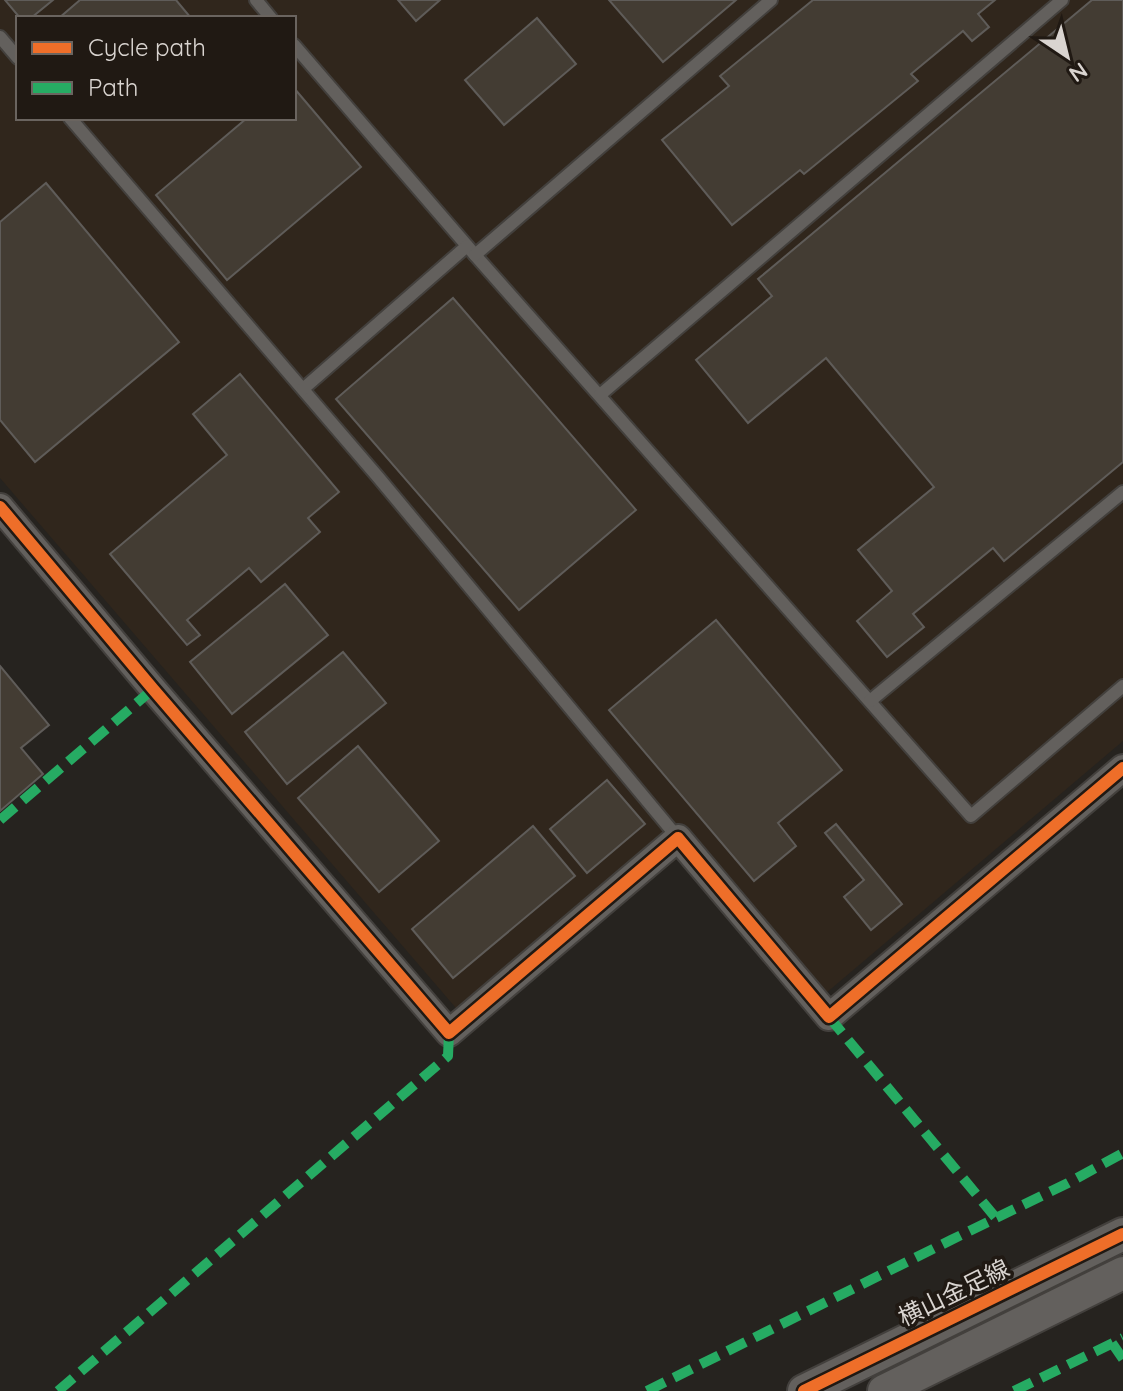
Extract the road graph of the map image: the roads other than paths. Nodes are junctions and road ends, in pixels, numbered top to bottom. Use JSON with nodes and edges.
{"nodes":[{"id":1,"x":256,"y":0,"type":"edge"},
{"id":2,"x":771,"y":0,"type":"edge"},
{"id":3,"x":1062,"y":0,"type":"edge"},
{"id":4,"x":269,"y":16,"type":"edge"},
{"id":5,"x":0,"y":37,"type":"edge"},
{"id":6,"x":296,"y":47,"type":"edge"},
{"id":7,"x":16,"y":56,"type":"edge"},
{"id":8,"x":72,"y":120,"type":"edge"},
{"id":9,"x":471,"y":251,"type":"junction"},
{"id":10,"x":303,"y":389,"type":"junction"},
{"id":11,"x":600,"y":395,"type":"junction"},
{"id":12,"x":1123,"y":492,"type":"edge"},
{"id":13,"x":0,"y":507,"type":"edge"},
{"id":14,"x":1123,"y":686,"type":"edge"},
{"id":15,"x":870,"y":701,"type":"junction"},
{"id":16,"x":1123,"y":768,"type":"edge"},
{"id":17,"x":678,"y":838,"type":"junction"},
{"id":18,"x":1123,"y":1234,"type":"edge"},
{"id":19,"x":1123,"y":1273,"type":"edge"},
{"id":20,"x":804,"y":1391,"type":"edge"},
{"id":21,"x":884,"y":1391,"type":"edge"}],
"edges":[{"from":1,"to":4,"type":"lane"},
{"from":2,"to":9,"type":"lane"},
{"from":3,"to":11,"type":"lane"},
{"from":5,"to":7,"type":"lane"},
{"from":6,"to":9,"type":"lane"},
{"from":8,"to":10,"type":"lane"},
{"from":9,"to":10,"type":"lane"},
{"from":9,"to":11,"type":"lane"},
{"from":10,"to":17,"type":"lane"},
{"from":11,"to":15,"type":"lane"},
{"from":12,"to":15,"type":"lane"},
{"from":13,"to":17,"type":"street"},
{"from":14,"to":15,"type":"lane"},
{"from":16,"to":17,"type":"street"},
{"from":18,"to":20,"type":"street","name":"横山金足線"},
{"from":19,"to":21,"type":"street"}]}
